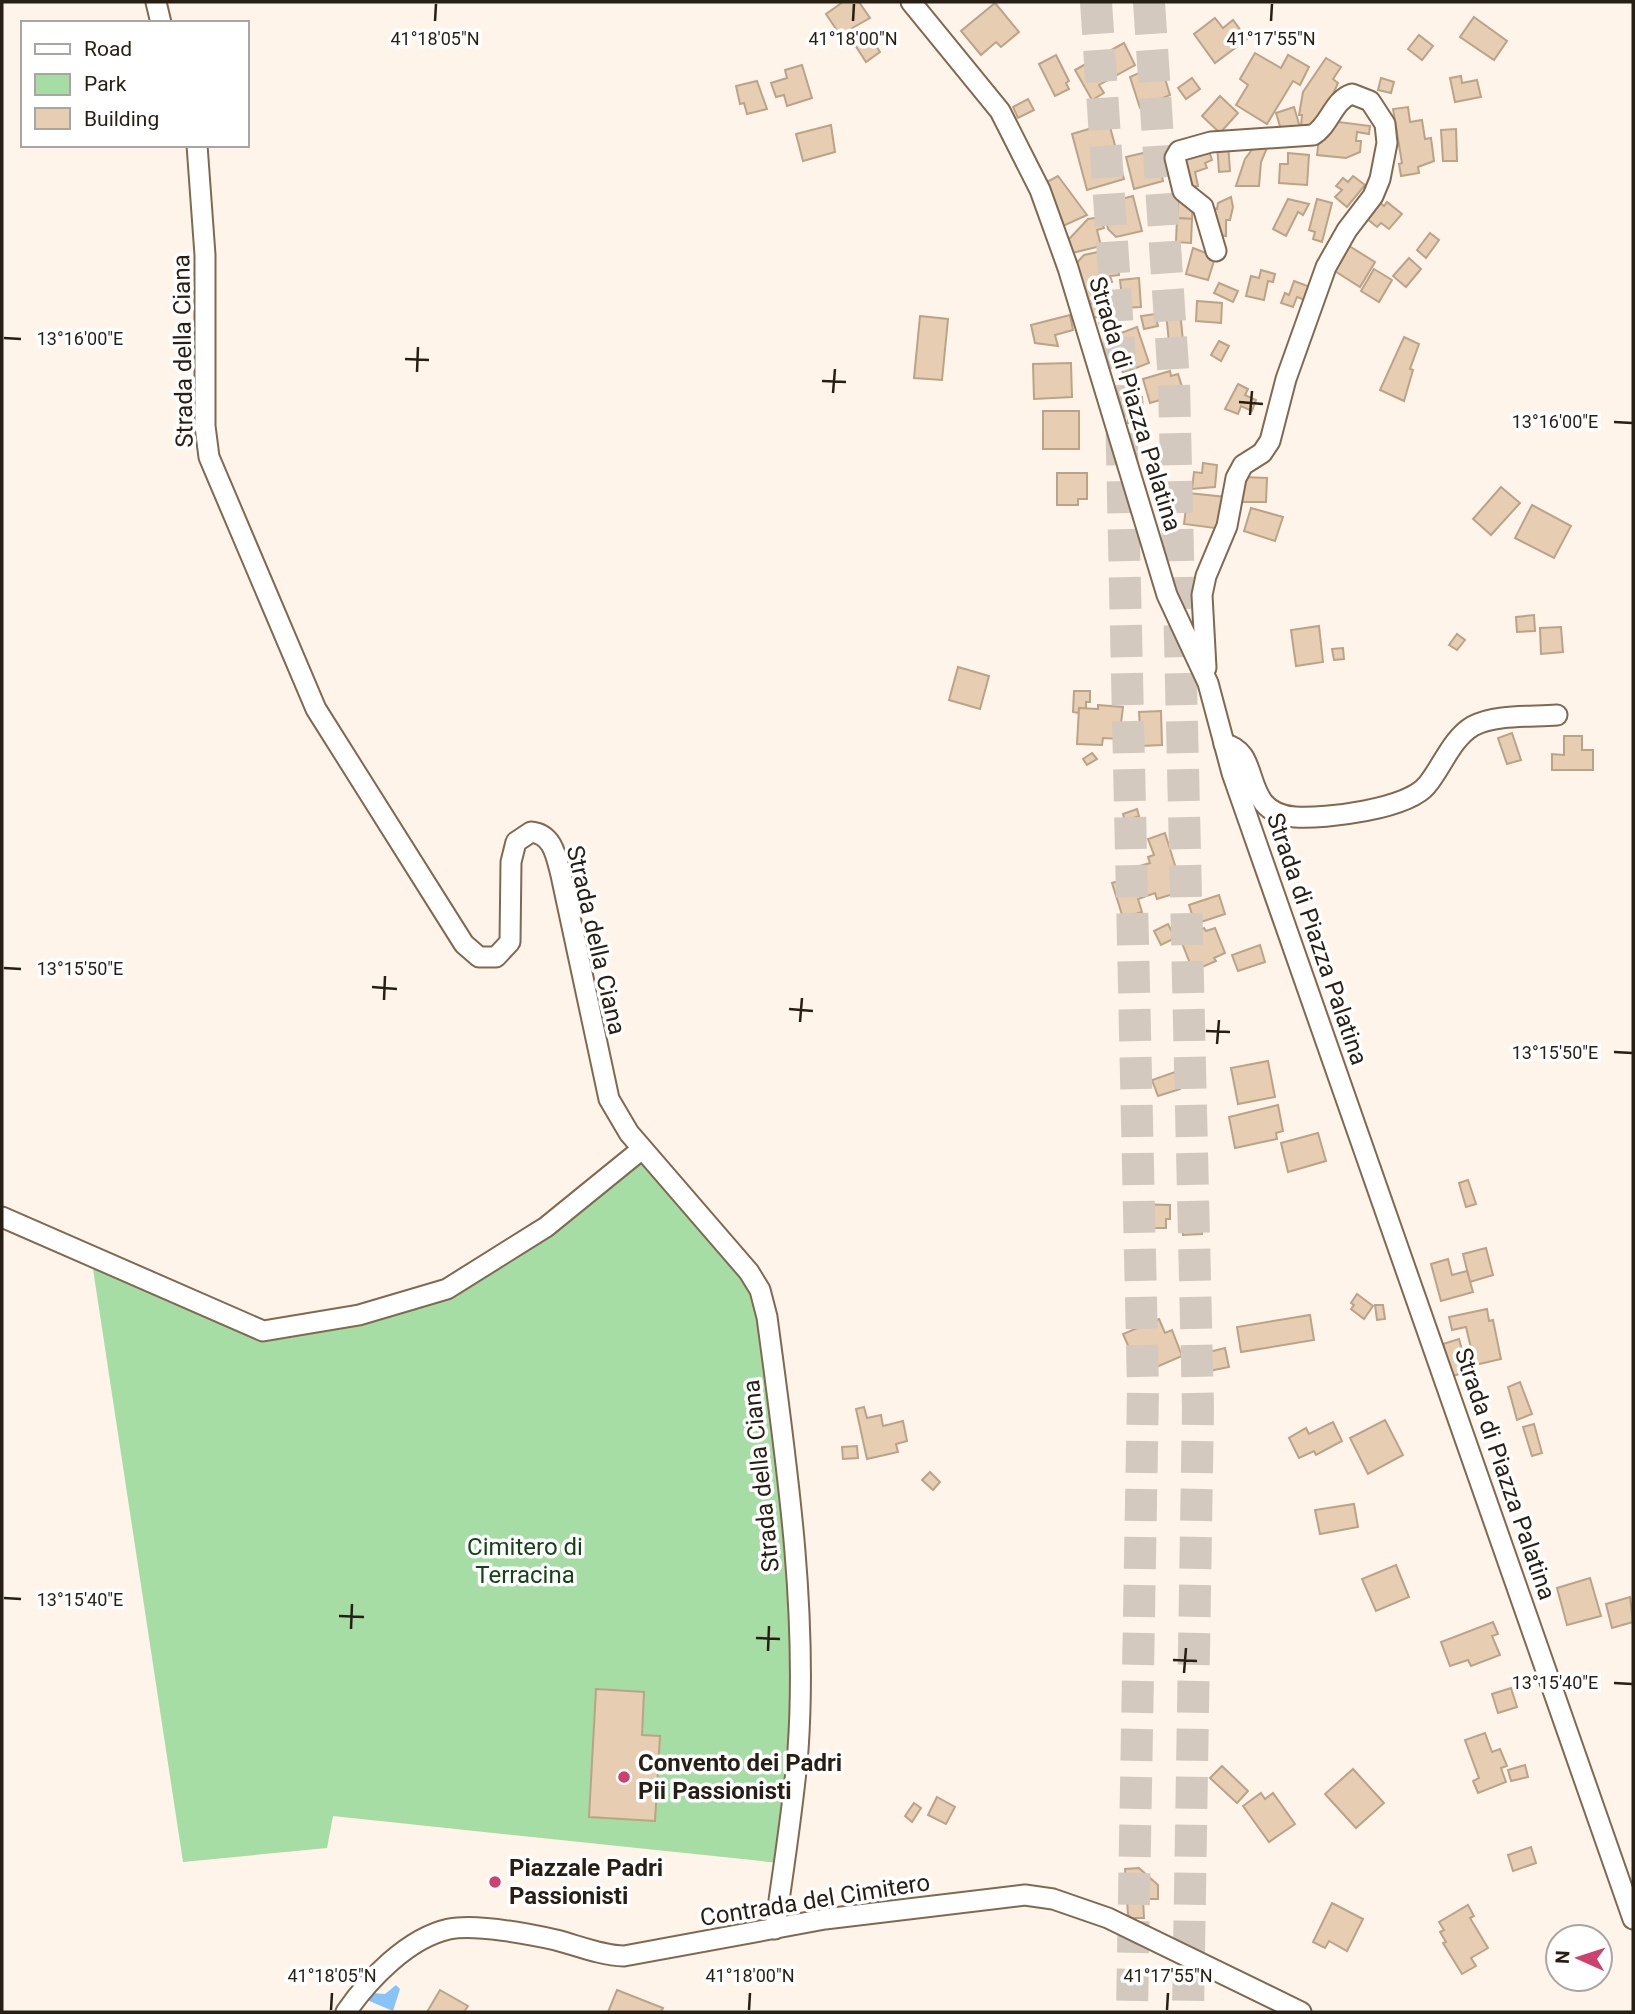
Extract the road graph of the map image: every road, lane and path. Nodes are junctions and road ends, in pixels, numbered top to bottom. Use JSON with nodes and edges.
{"nodes":[{"id":1,"x":156,"y":2,"type":"edge"},
{"id":2,"x":911,"y":2,"type":"edge"},
{"id":3,"x":161,"y":21,"type":"edge"},
{"id":4,"x":197,"y":147,"type":"edge"},
{"id":5,"x":1216,"y":251,"type":"dead end"},
{"id":6,"x":1208,"y":683,"type":"junction"},
{"id":7,"x":1557,"y":715,"type":"dead end"},
{"id":8,"x":1224,"y":744,"type":"junction"},
{"id":9,"x":642,"y":1149,"type":"junction"},
{"id":10,"x":2,"y":1217,"type":"edge"},
{"id":11,"x":1633,"y":1919,"type":"edge"},
{"id":12,"x":775,"y":1929,"type":"junction"},
{"id":13,"x":346,"y":2012,"type":"edge"},
{"id":14,"x":1301,"y":2012,"type":"edge"}],
"edges":[{"from":1,"to":3,"type":"street"},
{"from":2,"to":6,"type":"street","name":"Strada di Piazza Palatina"},
{"from":4,"to":9,"type":"street","name":"Strada della Ciana"},
{"from":5,"to":6,"type":"street"},
{"from":6,"to":8,"type":"street","name":"Strada di Piazza Palatina"},
{"from":7,"to":8,"type":"street"},
{"from":8,"to":11,"type":"street","name":"Strada di Piazza Palatina"},
{"from":9,"to":10,"type":"street"},
{"from":9,"to":12,"type":"street","name":"Strada della Ciana"},
{"from":12,"to":13,"type":"street","name":"Contrada del Cimitero"},
{"from":12,"to":14,"type":"street","name":"Contrada del Cimitero"}]}
